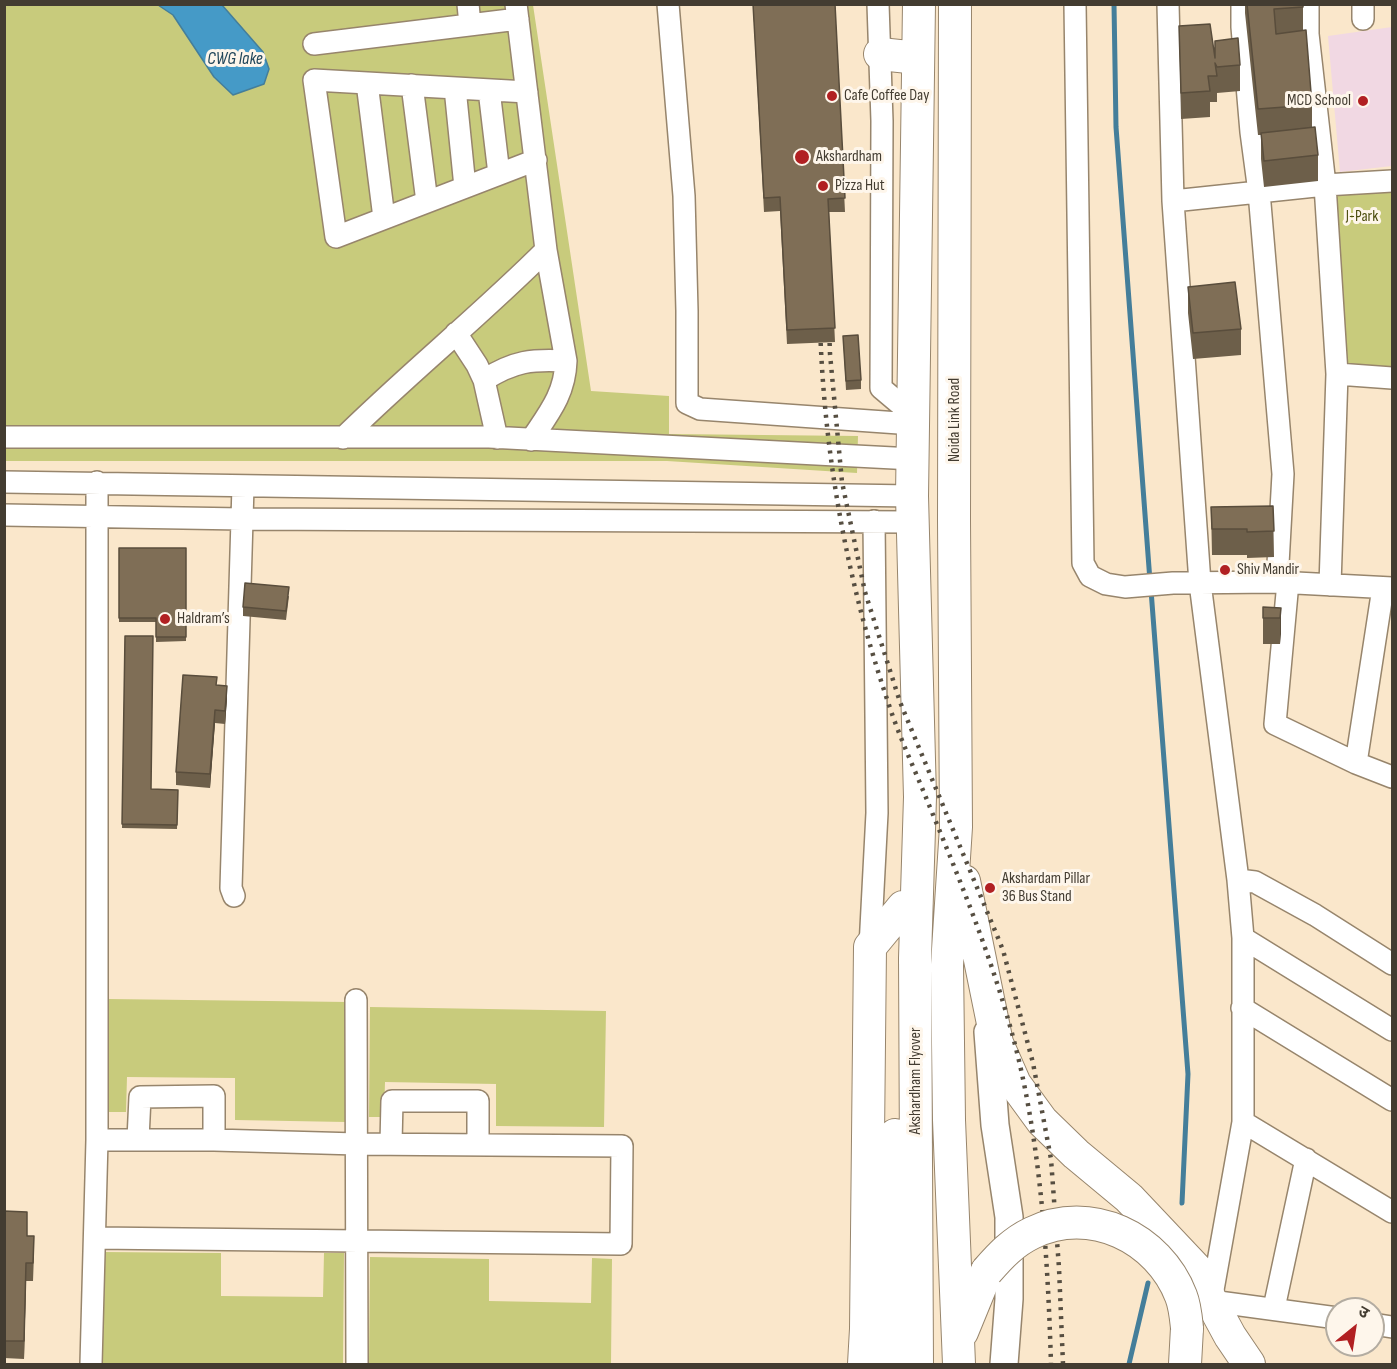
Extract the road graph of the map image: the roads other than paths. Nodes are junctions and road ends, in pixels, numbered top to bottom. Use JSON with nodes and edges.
{"nodes":[{"id":1,"x":668,"y":4,"type":"edge"},
{"id":2,"x":878,"y":4,"type":"edge"},
{"id":3,"x":1075,"y":4,"type":"edge"},
{"id":4,"x":1168,"y":4,"type":"edge"},
{"id":5,"x":1242,"y":4,"type":"edge"},
{"id":6,"x":1308,"y":4,"type":"edge"},
{"id":7,"x":918,"y":6,"type":"edge"},
{"id":8,"x":956,"y":8,"type":"edge"},
{"id":9,"x":518,"y":12,"type":"edge"},
{"id":10,"x":469,"y":15,"type":"edge"},
{"id":11,"x":314,"y":45,"type":"dead end"},
{"id":12,"x":880,"y":54,"type":"junction"},
{"id":13,"x":918,"y":58,"type":"junction"},
{"id":14,"x":367,"y":83,"type":"junction"},
{"id":15,"x":412,"y":86,"type":"junction"},
{"id":16,"x":455,"y":88,"type":"junction"},
{"id":17,"x":489,"y":90,"type":"junction"},
{"id":18,"x":527,"y":92,"type":"junction"},
{"id":19,"x":536,"y":160,"type":"junction"},
{"id":20,"x":499,"y":174,"type":"junction"},
{"id":21,"x":1392,"y":180,"type":"edge"},
{"id":22,"x":1325,"y":185,"type":"junction"},
{"id":23,"x":465,"y":187,"type":"junction"},
{"id":24,"x":1259,"y":192,"type":"junction"},
{"id":25,"x":1173,"y":201,"type":"junction"},
{"id":26,"x":427,"y":202,"type":"junction"},
{"id":27,"x":384,"y":219,"type":"junction"},
{"id":28,"x":546,"y":250,"type":"junction"},
{"id":29,"x":456,"y":333,"type":"junction"},
{"id":30,"x":566,"y":361,"type":"junction"},
{"id":31,"x":1337,"y":374,"type":"junction"},
{"id":32,"x":1392,"y":378,"type":"edge"},
{"id":33,"x":484,"y":380,"type":"junction"},
{"id":34,"x":913,"y":419,"type":"junction"},
{"id":35,"x":4,"y":438,"type":"edge"},
{"id":36,"x":343,"y":438,"type":"junction"},
{"id":37,"x":497,"y":438,"type":"junction"},
{"id":38,"x":531,"y":440,"type":"junction"},
{"id":39,"x":913,"y":459,"type":"junction"},
{"id":40,"x":4,"y":482,"type":"edge"},
{"id":41,"x":97,"y":482,"type":"junction"},
{"id":42,"x":243,"y":486,"type":"junction"},
{"id":43,"x":912,"y":509,"type":"junction"},
{"id":44,"x":4,"y":515,"type":"edge"},
{"id":45,"x":96,"y":516,"type":"junction"},
{"id":46,"x":242,"y":519,"type":"junction"},
{"id":47,"x":874,"y":521,"type":"junction"},
{"id":48,"x":1283,"y":582,"type":"junction"},
{"id":49,"x":1200,"y":583,"type":"junction"},
{"id":50,"x":1330,"y":585,"type":"junction"},
{"id":51,"x":1388,"y":588,"type":"edge"},
{"id":52,"x":1356,"y":763,"type":"junction"},
{"id":53,"x":1392,"y":777,"type":"edge"},
{"id":54,"x":920,"y":797,"type":"junction"},
{"id":55,"x":956,"y":826,"type":"junction"},
{"id":56,"x":1238,"y":880,"type":"junction"},
{"id":57,"x":234,"y":896,"type":"dead end"},
{"id":58,"x":903,"y":907,"type":"junction"},
{"id":59,"x":1243,"y":938,"type":"junction"},
{"id":60,"x":870,"y":947,"type":"junction"},
{"id":61,"x":1392,"y":964,"type":"edge"},
{"id":62,"x":985,"y":983,"type":"junction"},
{"id":63,"x":356,"y":1000,"type":"dead end"},
{"id":64,"x":1242,"y":1008,"type":"junction"},
{"id":65,"x":1392,"y":1030,"type":"edge"},
{"id":66,"x":1392,"y":1100,"type":"edge"},
{"id":67,"x":1243,"y":1122,"type":"junction"},
{"id":68,"x":138,"y":1139,"type":"junction"},
{"id":69,"x":97,"y":1140,"type":"junction"},
{"id":70,"x":213,"y":1140,"type":"junction"},
{"id":71,"x":391,"y":1143,"type":"junction"},
{"id":72,"x":357,"y":1144,"type":"junction"},
{"id":73,"x":478,"y":1144,"type":"junction"},
{"id":74,"x":1306,"y":1159,"type":"junction"},
{"id":75,"x":1392,"y":1212,"type":"edge"},
{"id":76,"x":96,"y":1238,"type":"junction"},
{"id":77,"x":357,"y":1241,"type":"junction"},
{"id":78,"x":1211,"y":1301,"type":"junction"},
{"id":79,"x":1274,"y":1308,"type":"junction"},
{"id":80,"x":1325,"y":1316,"type":"edge"},
{"id":81,"x":958,"y":1354,"type":"edge"},
{"id":82,"x":91,"y":1365,"type":"edge"},
{"id":83,"x":357,"y":1365,"type":"edge"},
{"id":84,"x":864,"y":1365,"type":"edge"},
{"id":85,"x":889,"y":1365,"type":"edge"},
{"id":86,"x":917,"y":1365,"type":"edge"},
{"id":87,"x":1004,"y":1365,"type":"edge"},
{"id":88,"x":1185,"y":1365,"type":"edge"},
{"id":89,"x":1249,"y":1365,"type":"edge"}],
"edges":[{"from":1,"to":34,"type":"street"},
{"from":2,"to":12,"type":"street"},
{"from":3,"to":49,"type":"street"},
{"from":4,"to":25,"type":"street"},
{"from":5,"to":24,"type":"street"},
{"from":6,"to":22,"type":"street"},
{"from":7,"to":13,"type":"highway"},
{"from":8,"to":55,"type":"highway","name":"Noida Link Road"},
{"from":9,"to":10,"type":"street"},
{"from":9,"to":18,"type":"street"},
{"from":10,"to":11,"type":"street"},
{"from":12,"to":13,"type":"highway"},
{"from":12,"to":34,"type":"street"},
{"from":13,"to":34,"type":"highway"},
{"from":14,"to":15,"type":"street"},
{"from":14,"to":27,"type":"street"},
{"from":14,"to":27,"type":"street"},
{"from":15,"to":16,"type":"street"},
{"from":15,"to":26,"type":"street"},
{"from":16,"to":17,"type":"street"},
{"from":16,"to":23,"type":"street"},
{"from":17,"to":18,"type":"street"},
{"from":17,"to":20,"type":"street"},
{"from":18,"to":19,"type":"street"},
{"from":19,"to":20,"type":"street"},
{"from":19,"to":28,"type":"street"},
{"from":20,"to":23,"type":"street"},
{"from":21,"to":22,"type":"street"},
{"from":22,"to":24,"type":"street"},
{"from":22,"to":31,"type":"street"},
{"from":23,"to":26,"type":"street"},
{"from":24,"to":25,"type":"street"},
{"from":24,"to":48,"type":"street"},
{"from":25,"to":49,"type":"street"},
{"from":26,"to":27,"type":"street"},
{"from":28,"to":29,"type":"street"},
{"from":28,"to":30,"type":"street"},
{"from":29,"to":33,"type":"street"},
{"from":29,"to":36,"type":"street"},
{"from":30,"to":33,"type":"street"},
{"from":30,"to":38,"type":"street"},
{"from":31,"to":32,"type":"street"},
{"from":31,"to":50,"type":"street"},
{"from":33,"to":37,"type":"street"},
{"from":34,"to":39,"type":"highway"},
{"from":35,"to":36,"type":"street"},
{"from":36,"to":37,"type":"street"},
{"from":37,"to":38,"type":"street"},
{"from":38,"to":39,"type":"street"},
{"from":39,"to":43,"type":"highway"},
{"from":40,"to":41,"type":"street"},
{"from":41,"to":42,"type":"street"},
{"from":41,"to":45,"type":"street"},
{"from":42,"to":43,"type":"street"},
{"from":42,"to":46,"type":"street"},
{"from":43,"to":47,"type":"street"},
{"from":43,"to":54,"type":"highway"},
{"from":44,"to":45,"type":"street"},
{"from":45,"to":46,"type":"street"},
{"from":45,"to":69,"type":"street"},
{"from":46,"to":47,"type":"street"},
{"from":46,"to":57,"type":"street"},
{"from":47,"to":60,"type":"street"},
{"from":48,"to":49,"type":"street"},
{"from":48,"to":50,"type":"street"},
{"from":48,"to":52,"type":"street"},
{"from":49,"to":56,"type":"street"},
{"from":50,"to":51,"type":"street"},
{"from":51,"to":52,"type":"street"},
{"from":52,"to":53,"type":"street"},
{"from":54,"to":58,"type":"highway"},
{"from":54,"to":86,"type":"highway","name":"Akshardham Flyover"},
{"from":55,"to":62,"type":"highway"},
{"from":55,"to":81,"type":"highway","name":"Akshardham Flyover"},
{"from":56,"to":59,"type":"street"},
{"from":56,"to":61,"type":"street"},
{"from":58,"to":60,"type":"highway"},
{"from":58,"to":85,"type":"highway"},
{"from":59,"to":64,"type":"street"},
{"from":59,"to":65,"type":"street"},
{"from":60,"to":84,"type":"highway"},
{"from":62,"to":78,"type":"highway"},
{"from":62,"to":87,"type":"main road"},
{"from":63,"to":72,"type":"street"},
{"from":64,"to":66,"type":"street"},
{"from":64,"to":67,"type":"street"},
{"from":67,"to":74,"type":"street"},
{"from":67,"to":78,"type":"street"},
{"from":68,"to":69,"type":"street"},
{"from":68,"to":70,"type":"street"},
{"from":68,"to":70,"type":"street"},
{"from":69,"to":76,"type":"street"},
{"from":70,"to":72,"type":"street"},
{"from":71,"to":72,"type":"street"},
{"from":71,"to":73,"type":"street"},
{"from":71,"to":73,"type":"street"},
{"from":72,"to":77,"type":"street"},
{"from":73,"to":77,"type":"street"},
{"from":74,"to":75,"type":"street"},
{"from":74,"to":79,"type":"street"},
{"from":76,"to":77,"type":"street"},
{"from":76,"to":82,"type":"street"},
{"from":77,"to":83,"type":"street"},
{"from":78,"to":79,"type":"street"},
{"from":78,"to":89,"type":"highway"},
{"from":79,"to":80,"type":"street"},
{"from":81,"to":88,"type":"highway","bridge":true}]}
